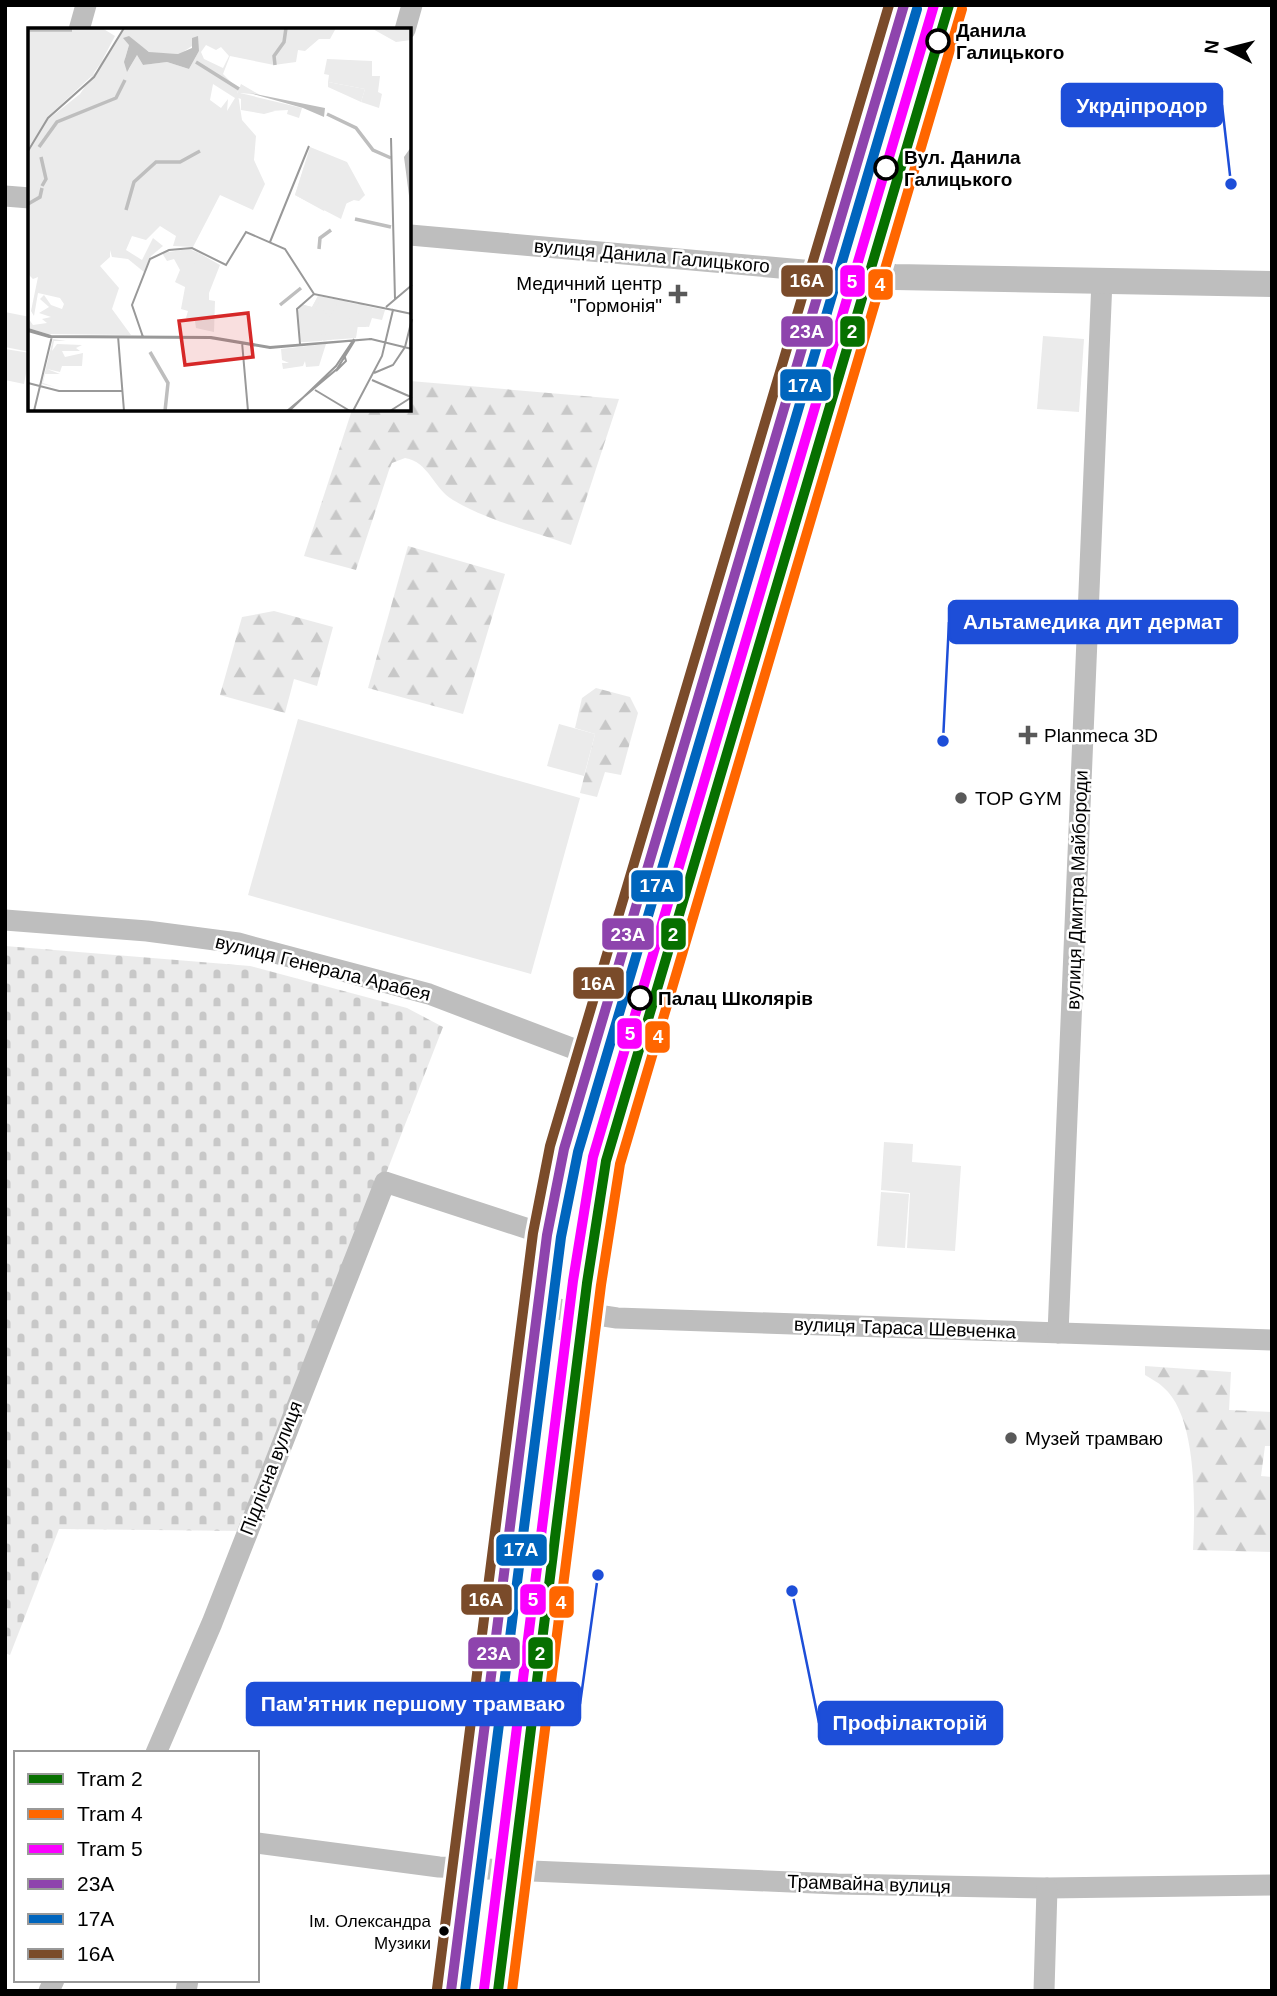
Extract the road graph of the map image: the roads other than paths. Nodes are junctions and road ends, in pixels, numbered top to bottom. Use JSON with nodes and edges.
{"nodes":[{"id":1,"x":86,"y":5,"type":"edge"},
{"id":2,"x":412,"y":5,"type":"edge"},
{"id":3,"x":904,"y":5,"type":"edge"},
{"id":4,"x":80,"y":28,"type":"edge"},
{"id":5,"x":406,"y":28,"type":"edge"},
{"id":6,"x":5,"y":196,"type":"edge"},
{"id":7,"x":28,"y":198,"type":"edge"},
{"id":8,"x":411,"y":234,"type":"edge"},
{"id":9,"x":825,"y":272,"type":"junction"},
{"id":10,"x":1102,"y":280,"type":"junction"},
{"id":11,"x":1272,"y":284,"type":"edge"},
{"id":12,"x":5,"y":920,"type":"edge"},
{"id":13,"x":590,"y":1055,"type":"junction"},
{"id":14,"x":547,"y":1235,"type":"junction"},
{"id":15,"x":538,"y":1306,"type":"junction"},
{"id":16,"x":1058,"y":1333,"type":"junction"},
{"id":17,"x":1272,"y":1340,"type":"edge"},
{"id":18,"x":157,"y":1751,"type":"edge"},
{"id":19,"x":259,"y":1843,"type":"edge"},
{"id":20,"x":467,"y":1868,"type":"junction"},
{"id":21,"x":1272,"y":1885,"type":"edge"},
{"id":22,"x":1046,"y":1888,"type":"junction"},
{"id":23,"x":451,"y":1991,"type":"edge"},
{"id":24,"x":1044,"y":1991,"type":"edge"}],
"edges":[{"from":1,"to":4,"type":"street"},
{"from":2,"to":5,"type":"street"},
{"from":3,"to":9,"type":"main road"},
{"from":6,"to":7,"type":"street"},
{"from":8,"to":9,"type":"street","name":"вулиця Данила Галицького"},
{"from":9,"to":10,"type":"main road","name":"вулиця Данила Галицького"},
{"from":9,"to":13,"type":"main road"},
{"from":10,"to":11,"type":"main road","name":"вулиця Данила Галицького"},
{"from":10,"to":16,"type":"street","name":"вулиця Дмитра Майбороди"},
{"from":12,"to":13,"type":"street","name":"вулиця Генерала Арабея"},
{"from":13,"to":14,"type":"main road"},
{"from":14,"to":15,"type":"main road"},
{"from":14,"to":18,"type":"street","name":"Підлісна вулиця"},
{"from":15,"to":16,"type":"street","name":"вулиця Тараса Шевченка"},
{"from":15,"to":20,"type":"main road"},
{"from":16,"to":17,"type":"street","name":"вулиця Тараса Шевченка"},
{"from":19,"to":20,"type":"street","name":"Трамвайна вулиця"},
{"from":20,"to":22,"type":"street","name":"Трамвайна вулиця"},
{"from":20,"to":23,"type":"main road"},
{"from":21,"to":22,"type":"street","name":"Трамвайна вулиця"},
{"from":22,"to":24,"type":"street"}]}
